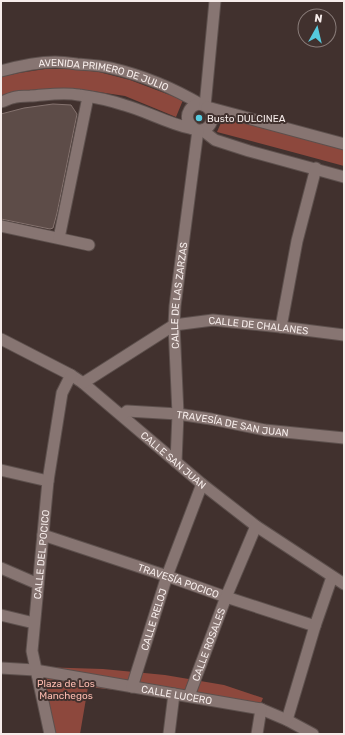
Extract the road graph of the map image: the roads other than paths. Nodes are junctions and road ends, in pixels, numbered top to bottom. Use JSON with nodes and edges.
{"nodes":[{"id":1,"x":215,"y":1,"type":"edge"},
{"id":2,"x":1,"y":71,"type":"edge"},
{"id":3,"x":88,"y":97,"type":"junction"},
{"id":4,"x":1,"y":102,"type":"edge"},
{"id":5,"x":204,"y":106,"type":"junction"},
{"id":6,"x":198,"y":130,"type":"junction"},
{"id":7,"x":344,"y":144,"type":"edge"},
{"id":8,"x":316,"y":168,"type":"junction"},
{"id":9,"x":344,"y":177,"type":"edge"},
{"id":10,"x":1,"y":226,"type":"edge"},
{"id":11,"x":59,"y":238,"type":"junction"},
{"id":12,"x":89,"y":245,"type":"dead end"},
{"id":13,"x":174,"y":325,"type":"junction"},
{"id":14,"x":281,"y":327,"type":"junction"},
{"id":15,"x":344,"y":335,"type":"edge"},
{"id":16,"x":1,"y":339,"type":"edge"},
{"id":17,"x":71,"y":375,"type":"junction"},
{"id":18,"x":83,"y":383,"type":"junction"},
{"id":19,"x":178,"y":414,"type":"junction"},
{"id":20,"x":122,"y":415,"type":"junction"},
{"id":21,"x":344,"y":438,"type":"edge"},
{"id":22,"x":176,"y":462,"type":"junction"},
{"id":23,"x":1,"y":470,"type":"edge"},
{"id":24,"x":48,"y":481,"type":"junction"},
{"id":25,"x":202,"y":484,"type":"junction"},
{"id":26,"x":256,"y":526,"type":"junction"},
{"id":27,"x":43,"y":535,"type":"junction"},
{"id":28,"x":1,"y":568,"type":"edge"},
{"id":29,"x":168,"y":576,"type":"junction"},
{"id":30,"x":332,"y":577,"type":"junction"},
{"id":31,"x":38,"y":584,"type":"junction"},
{"id":32,"x":344,"y":584,"type":"edge"},
{"id":33,"x":226,"y":597,"type":"junction"},
{"id":34,"x":1,"y":615,"type":"edge"},
{"id":35,"x":34,"y":623,"type":"junction"},
{"id":36,"x":315,"y":626,"type":"junction"},
{"id":37,"x":1,"y":668,"type":"edge"},
{"id":38,"x":35,"y":670,"type":"junction"},
{"id":39,"x":132,"y":687,"type":"junction"},
{"id":40,"x":174,"y":694,"type":"junction"},
{"id":41,"x":189,"y":696,"type":"junction"},
{"id":42,"x":261,"y":709,"type":"junction"},
{"id":43,"x":287,"y":720,"type":"junction"},
{"id":44,"x":50,"y":734,"type":"edge"},
{"id":45,"x":169,"y":734,"type":"edge"},
{"id":46,"x":257,"y":734,"type":"edge"},
{"id":47,"x":313,"y":734,"type":"edge"}],
"edges":[{"from":1,"to":5,"type":"street"},
{"from":2,"to":5,"type":"street","name":"AVENIDA PRIMERO DE JULIO"},
{"from":3,"to":4,"type":"street"},
{"from":3,"to":6,"type":"street"},
{"from":3,"to":11,"type":"street"},
{"from":5,"to":6,"type":"street"},
{"from":5,"to":6,"type":"street"},
{"from":5,"to":7,"type":"street","name":"AVENIDA PRIMERO DE JULIO"},
{"from":6,"to":8,"type":"street"},
{"from":6,"to":13,"type":"street","name":"CALLE DE LAS ZARZAS"},
{"from":8,"to":9,"type":"street"},
{"from":8,"to":14,"type":"street"},
{"from":10,"to":11,"type":"street"},
{"from":11,"to":12,"type":"street"},
{"from":13,"to":14,"type":"street","name":"CALLE DE CHALANES"},
{"from":13,"to":18,"type":"street"},
{"from":13,"to":19,"type":"street","name":"CALLE DE LAS ZARZAS"},
{"from":14,"to":15,"type":"street","name":"CALLE DE CHALANES"},
{"from":16,"to":17,"type":"street","name":"CALLE SAN JUAN"},
{"from":17,"to":18,"type":"street","name":"CALLE SAN JUAN"},
{"from":17,"to":24,"type":"street","name":"CALLE DEL POCICO"},
{"from":18,"to":20,"type":"street","name":"CALLE SAN JUAN"},
{"from":19,"to":20,"type":"street","name":"TRAVESÍA DE SAN JUAN"},
{"from":19,"to":21,"type":"street","name":"TRAVESÍA DE SAN JUAN"},
{"from":19,"to":22,"type":"street","name":"CALLE DE LAS ZARZAS"},
{"from":20,"to":22,"type":"street","name":"CALLE SAN JUAN"},
{"from":22,"to":25,"type":"street","name":"CALLE SAN JUAN"},
{"from":23,"to":24,"type":"street"},
{"from":24,"to":27,"type":"street","name":"CALLE DEL POCICO"},
{"from":25,"to":26,"type":"street","name":"CALLE SAN JUAN"},
{"from":25,"to":29,"type":"street","name":"CALLE RELOJ"},
{"from":26,"to":30,"type":"street","name":"CALLE SAN JUAN"},
{"from":26,"to":33,"type":"street","name":"CALLE ROSALES"},
{"from":27,"to":29,"type":"street","name":"TRAVESÍA POCICO"},
{"from":27,"to":31,"type":"street","name":"CALLE DEL POCICO"},
{"from":28,"to":31,"type":"street"},
{"from":29,"to":33,"type":"street","name":"TRAVESÍA POCICO"},
{"from":29,"to":39,"type":"street","name":"CALLE RELOJ"},
{"from":30,"to":32,"type":"street","name":"CALLE SAN JUAN"},
{"from":30,"to":36,"type":"street"},
{"from":31,"to":35,"type":"street","name":"CALLE DEL POCICO"},
{"from":33,"to":36,"type":"street","name":"TRAVESÍA POCICO"},
{"from":33,"to":41,"type":"street","name":"CALLE ROSALES"},
{"from":34,"to":35,"type":"street"},
{"from":35,"to":38,"type":"street","name":"CALLE DEL POCICO"},
{"from":36,"to":43,"type":"street"},
{"from":37,"to":38,"type":"street","name":"CALLE LUCERO"},
{"from":38,"to":39,"type":"street","name":"CALLE LUCERO"},
{"from":38,"to":44,"type":"street","name":"CALLE DEL POCICO"},
{"from":39,"to":40,"type":"street","name":"CALLE LUCERO"},
{"from":40,"to":41,"type":"street","name":"CALLE LUCERO"},
{"from":40,"to":45,"type":"street"},
{"from":41,"to":42,"type":"street","name":"CALLE LUCERO"},
{"from":42,"to":43,"type":"street","name":"CALLE LUCERO"},
{"from":42,"to":46,"type":"street"},
{"from":43,"to":47,"type":"street","name":"CALLE LUCERO"}]}
